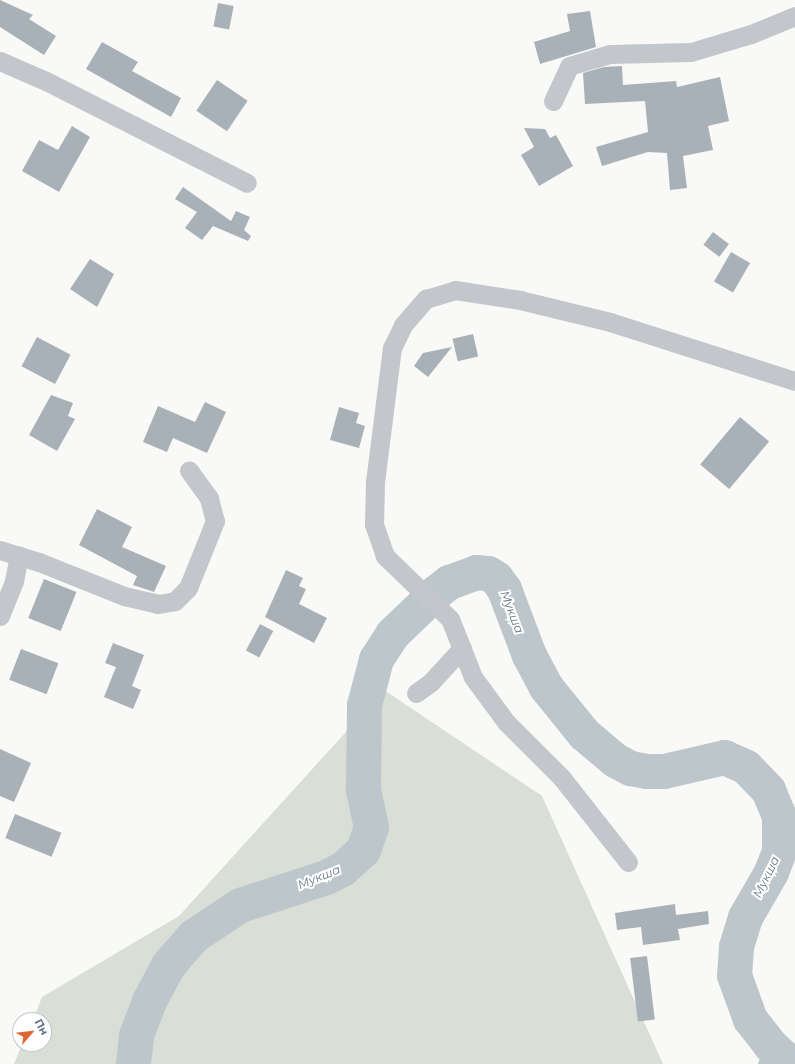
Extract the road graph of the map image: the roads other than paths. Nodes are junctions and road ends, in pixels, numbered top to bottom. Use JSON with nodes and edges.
{"nodes":[{"id":1,"x":795,"y":16,"type":"edge"},
{"id":2,"x":0,"y":61,"type":"edge"},
{"id":3,"x":553,"y":101,"type":"dead end"},
{"id":4,"x":247,"y":183,"type":"dead end"},
{"id":5,"x":795,"y":381,"type":"edge"},
{"id":6,"x":189,"y":470,"type":"dead end"},
{"id":7,"x":0,"y":550,"type":"edge"},
{"id":8,"x":19,"y":555,"type":"junction"},
{"id":9,"x":0,"y":616,"type":"edge"},
{"id":10,"x":462,"y":648,"type":"junction"},
{"id":11,"x":416,"y":694,"type":"dead end"},
{"id":12,"x":628,"y":862,"type":"dead end"}],
"edges":[{"from":1,"to":3,"type":"street"},
{"from":2,"to":4,"type":"street"},
{"from":5,"to":10,"type":"street"},
{"from":6,"to":8,"type":"street"},
{"from":7,"to":8,"type":"street"},
{"from":8,"to":9,"type":"street"},
{"from":10,"to":11,"type":"street"},
{"from":10,"to":12,"type":"street"}]}
